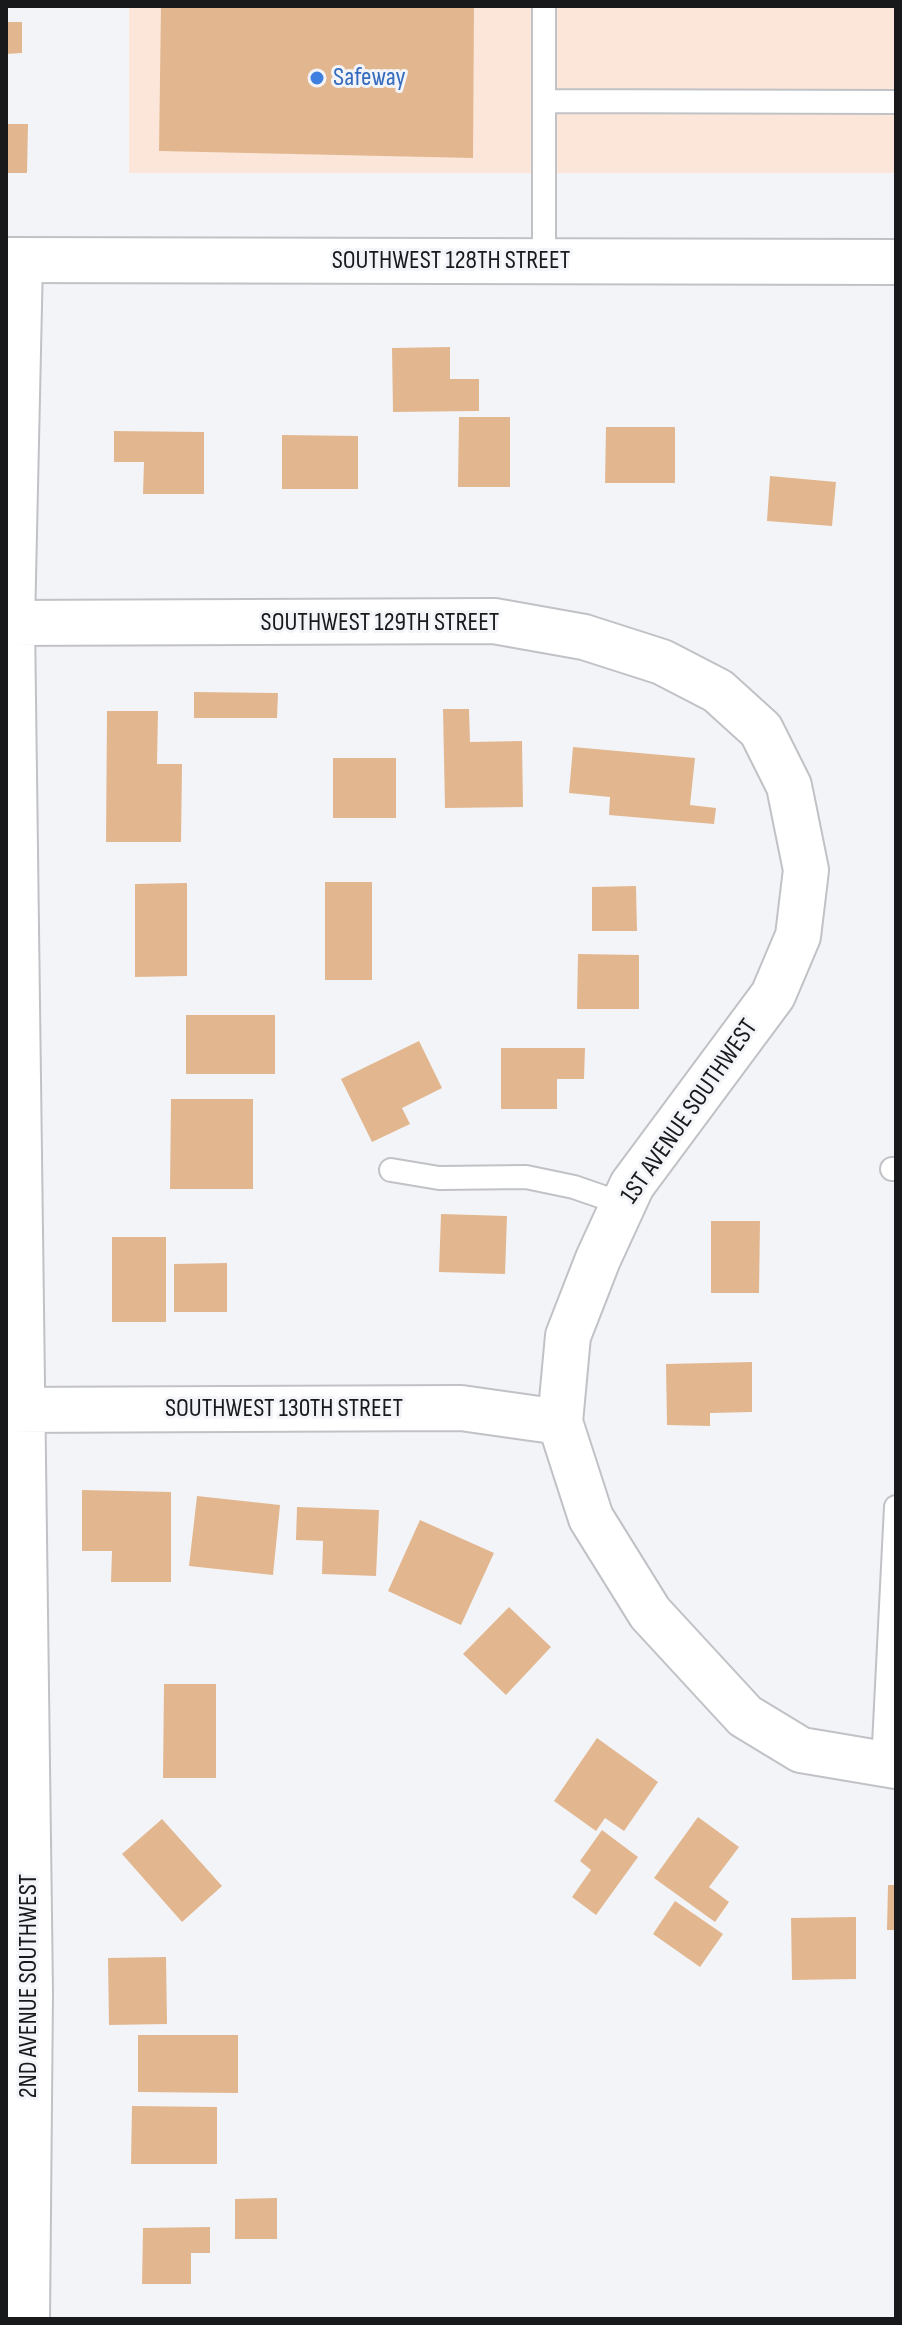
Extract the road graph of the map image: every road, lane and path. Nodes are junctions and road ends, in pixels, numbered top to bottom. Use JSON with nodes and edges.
{"nodes":[{"id":1,"x":544,"y":6,"type":"edge"},
{"id":2,"x":544,"y":101,"type":"junction"},
{"id":3,"x":896,"y":102,"type":"edge"},
{"id":4,"x":13,"y":260,"type":"edge"},
{"id":5,"x":544,"y":261,"type":"junction"},
{"id":6,"x":896,"y":262,"type":"edge"},
{"id":7,"x":9,"y":623,"type":"edge"},
{"id":8,"x":789,"y":786,"type":"joint"},
{"id":9,"x":391,"y":1170,"type":"dead end"},
{"id":10,"x":623,"y":1204,"type":"junction"},
{"id":11,"x":14,"y":1410,"type":"edge"},
{"id":12,"x":560,"y":1422,"type":"junction"},
{"id":13,"x":896,"y":1507,"type":"edge"},
{"id":14,"x":16,"y":1696,"type":"edge"},
{"id":15,"x":890,"y":1766,"type":"edge"},
{"id":16,"x":18,"y":1992,"type":"edge"},
{"id":17,"x":27,"y":2319,"type":"edge"}],
"edges":[{"from":1,"to":2,"type":"lane"},
{"from":2,"to":3,"type":"lane"},
{"from":2,"to":5,"type":"lane"},
{"from":4,"to":5,"type":"street","name":"SOUTHWEST 128TH STREET"},
{"from":4,"to":7,"type":"street","name":"2ND AVENUE SOUTHWEST"},
{"from":5,"to":6,"type":"street","name":"SOUTHWEST 128TH STREET"},
{"from":7,"to":8,"type":"street","name":"SOUTHWEST 129TH STREET"},
{"from":7,"to":11,"type":"street","name":"2ND AVENUE SOUTHWEST"},
{"from":8,"to":10,"type":"street","name":"1ST AVENUE SOUTHWEST"},
{"from":9,"to":10,"type":"lane"},
{"from":10,"to":12,"type":"street","name":"1ST AVENUE SOUTHWEST"},
{"from":11,"to":12,"type":"street","name":"SOUTHWEST 130TH STREET"},
{"from":11,"to":14,"type":"street","name":"2ND AVENUE SOUTHWEST"},
{"from":12,"to":15,"type":"street","name":"1ST AVENUE SOUTHWEST"},
{"from":13,"to":15,"type":"lane"},
{"from":14,"to":16,"type":"street","name":"2ND AVENUE SOUTHWEST"},
{"from":16,"to":17,"type":"street","name":"2ND AVENUE SOUTHWEST"}]}
